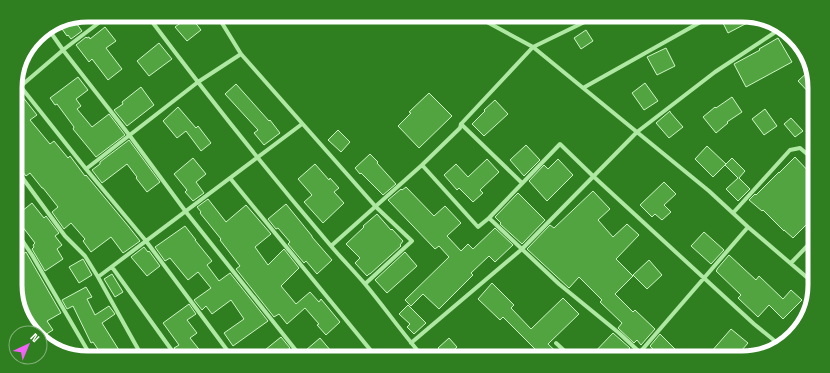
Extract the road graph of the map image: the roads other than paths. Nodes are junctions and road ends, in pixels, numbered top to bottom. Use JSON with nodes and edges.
{"nodes":[{"id":1,"x":100,"y":22,"type":"edge"},
{"id":2,"x":152,"y":22,"type":"edge"},
{"id":3,"x":221,"y":22,"type":"edge"},
{"id":4,"x":487,"y":22,"type":"edge"},
{"id":5,"x":585,"y":22,"type":"edge"},
{"id":6,"x":701,"y":22,"type":"edge"},
{"id":7,"x":775,"y":31,"type":"edge"},
{"id":8,"x":51,"y":33,"type":"edge"},
{"id":9,"x":533,"y":47,"type":"junction"},
{"id":10,"x":63,"y":50,"type":"junction"},
{"id":11,"x":241,"y":54,"type":"junction"},
{"id":12,"x":198,"y":82,"type":"junction"},
{"id":13,"x":22,"y":86,"type":"edge"},
{"id":14,"x":22,"y":88,"type":"edge"},
{"id":15,"x":583,"y":88,"type":"junction"},
{"id":16,"x":302,"y":124,"type":"junction"},
{"id":17,"x":461,"y":124,"type":"junction"},
{"id":18,"x":637,"y":132,"type":"junction"},
{"id":19,"x":130,"y":136,"type":"junction"},
{"id":20,"x":808,"y":155,"type":"edge"},
{"id":21,"x":258,"y":158,"type":"junction"},
{"id":22,"x":422,"y":165,"type":"junction"},
{"id":23,"x":86,"y":169,"type":"junction"},
{"id":24,"x":593,"y":176,"type":"junction"},
{"id":25,"x":22,"y":177,"type":"edge"},
{"id":26,"x":230,"y":178,"type":"junction"},
{"id":27,"x":522,"y":183,"type":"junction"},
{"id":28,"x":376,"y":207,"type":"junction"},
{"id":29,"x":186,"y":212,"type":"junction"},
{"id":30,"x":733,"y":213,"type":"junction"},
{"id":31,"x":488,"y":218,"type":"junction"},
{"id":32,"x":748,"y":227,"type":"junction"},
{"id":33,"x":22,"y":240,"type":"edge"},
{"id":34,"x":146,"y":241,"type":"junction"},
{"id":35,"x":808,"y":245,"type":"edge"},
{"id":36,"x":331,"y":246,"type":"junction"},
{"id":37,"x":522,"y":249,"type":"junction"},
{"id":38,"x":791,"y":263,"type":"junction"},
{"id":39,"x":112,"y":267,"type":"junction"},
{"id":40,"x":98,"y":277,"type":"junction"},
{"id":41,"x":704,"y":278,"type":"junction"},
{"id":42,"x":808,"y":278,"type":"edge"},
{"id":43,"x":365,"y":284,"type":"junction"},
{"id":44,"x":776,"y":342,"type":"edge"},
{"id":45,"x":411,"y":343,"type":"junction"},
{"id":46,"x":556,"y":343,"type":"dead end"},
{"id":47,"x":88,"y":351,"type":"edge"},
{"id":48,"x":139,"y":351,"type":"edge"},
{"id":49,"x":173,"y":351,"type":"edge"},
{"id":50,"x":228,"y":351,"type":"edge"},
{"id":51,"x":296,"y":351,"type":"edge"},
{"id":52,"x":371,"y":351,"type":"edge"},
{"id":53,"x":418,"y":351,"type":"edge"},
{"id":54,"x":565,"y":351,"type":"edge"},
{"id":55,"x":639,"y":351,"type":"edge"},
{"id":56,"x":641,"y":351,"type":"edge"}],
"edges":[{"from":1,"to":10,"type":"street"},
{"from":2,"to":12,"type":"street"},
{"from":3,"to":11,"type":"street"},
{"from":4,"to":9,"type":"street"},
{"from":5,"to":9,"type":"street"},
{"from":6,"to":15,"type":"street"},
{"from":7,"to":18,"type":"street"},
{"from":8,"to":10,"type":"street"},
{"from":9,"to":15,"type":"street"},
{"from":9,"to":17,"type":"street"},
{"from":10,"to":13,"type":"street"},
{"from":10,"to":19,"type":"street"},
{"from":11,"to":12,"type":"street"},
{"from":11,"to":16,"type":"street"},
{"from":12,"to":19,"type":"street"},
{"from":12,"to":21,"type":"street"},
{"from":14,"to":23,"type":"street"},
{"from":15,"to":18,"type":"street"},
{"from":16,"to":21,"type":"street"},
{"from":16,"to":28,"type":"street"},
{"from":17,"to":22,"type":"street"},
{"from":17,"to":27,"type":"street"},
{"from":18,"to":24,"type":"street"},
{"from":18,"to":30,"type":"street"},
{"from":19,"to":23,"type":"street"},
{"from":19,"to":29,"type":"street"},
{"from":20,"to":30,"type":"street"},
{"from":21,"to":26,"type":"street"},
{"from":21,"to":36,"type":"street"},
{"from":22,"to":28,"type":"street"},
{"from":22,"to":31,"type":"street"},
{"from":23,"to":34,"type":"street"},
{"from":24,"to":27,"type":"street"},
{"from":24,"to":37,"type":"street"},
{"from":24,"to":41,"type":"street"},
{"from":25,"to":40,"type":"street"},
{"from":26,"to":29,"type":"street"},
{"from":26,"to":52,"type":"street"},
{"from":27,"to":31,"type":"street"},
{"from":28,"to":36,"type":"street"},
{"from":28,"to":43,"type":"street"},
{"from":29,"to":34,"type":"street"},
{"from":29,"to":51,"type":"street"},
{"from":30,"to":32,"type":"street"},
{"from":31,"to":37,"type":"street"},
{"from":32,"to":38,"type":"street"},
{"from":32,"to":41,"type":"street"},
{"from":33,"to":47,"type":"street"},
{"from":34,"to":39,"type":"street"},
{"from":34,"to":50,"type":"street"},
{"from":35,"to":38,"type":"street"},
{"from":36,"to":43,"type":"street"},
{"from":37,"to":45,"type":"street"},
{"from":37,"to":55,"type":"street"},
{"from":38,"to":42,"type":"street"},
{"from":39,"to":40,"type":"street"},
{"from":39,"to":49,"type":"street"},
{"from":40,"to":48,"type":"street"},
{"from":41,"to":44,"type":"street"},
{"from":41,"to":56,"type":"street"},
{"from":43,"to":45,"type":"street"},
{"from":45,"to":53,"type":"street"},
{"from":46,"to":54,"type":"street"}]}
